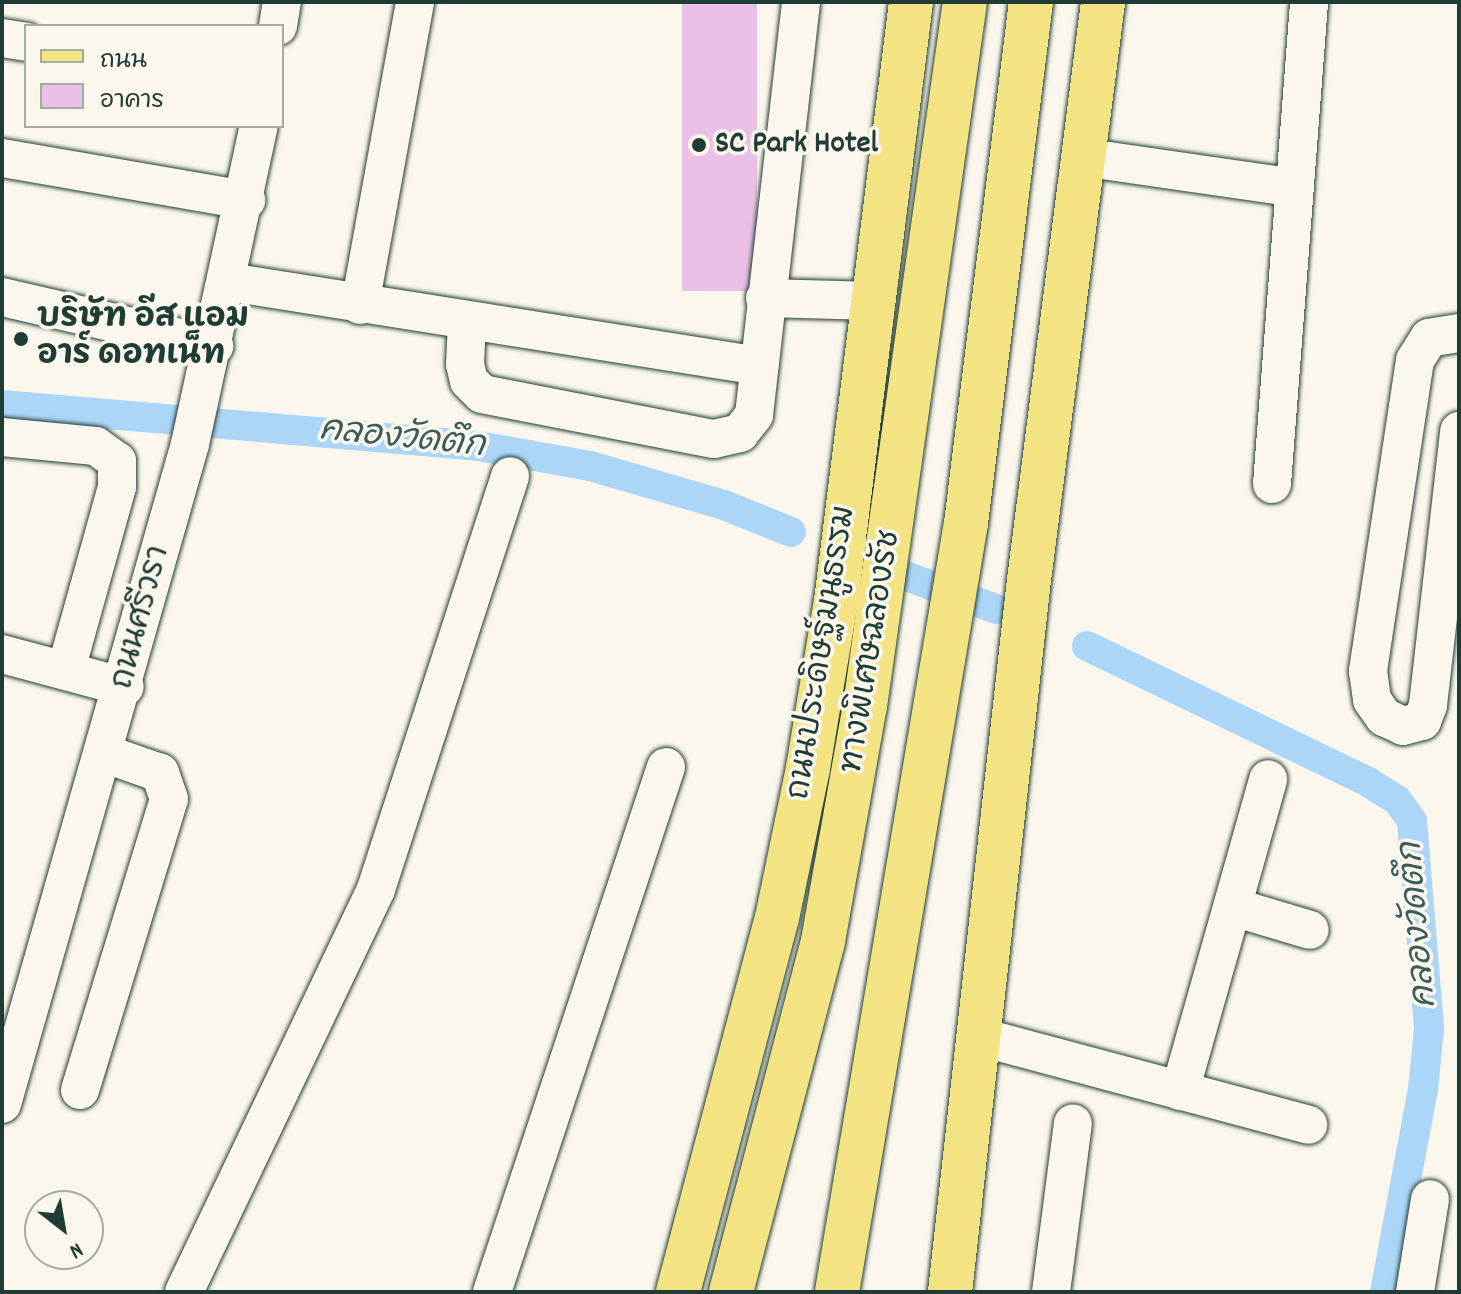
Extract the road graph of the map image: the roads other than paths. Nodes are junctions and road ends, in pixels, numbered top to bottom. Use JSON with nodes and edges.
{"nodes":[{"id":1,"x":282,"y":2,"type":"edge"},
{"id":2,"x":415,"y":2,"type":"edge"},
{"id":3,"x":801,"y":2,"type":"edge"},
{"id":4,"x":911,"y":2,"type":"edge"},
{"id":5,"x":965,"y":2,"type":"edge"},
{"id":6,"x":1031,"y":2,"type":"edge"},
{"id":7,"x":1103,"y":2,"type":"edge"},
{"id":8,"x":1309,"y":2,"type":"edge"},
{"id":9,"x":278,"y":24,"type":"edge"},
{"id":10,"x":2,"y":38,"type":"edge"},
{"id":11,"x":24,"y":42,"type":"edge"},
{"id":12,"x":259,"y":128,"type":"edge"},
{"id":13,"x":1081,"y":157,"type":"junction"},
{"id":14,"x":2,"y":158,"type":"edge"},
{"id":15,"x":1295,"y":188,"type":"junction"},
{"id":16,"x":246,"y":200,"type":"junction"},
{"id":17,"x":229,"y":282,"type":"junction"},
{"id":18,"x":2,"y":297,"type":"edge"},
{"id":19,"x":765,"y":298,"type":"junction"},
{"id":20,"x":875,"y":301,"type":"junction"},
{"id":21,"x":360,"y":305,"type":"junction"},
{"id":22,"x":467,"y":322,"type":"junction"},
{"id":23,"x":1459,"y":333,"type":"edge"},
{"id":24,"x":214,"y":346,"type":"junction"},
{"id":25,"x":759,"y":366,"type":"junction"},
{"id":26,"x":1459,"y":431,"type":"edge"},
{"id":27,"x":2,"y":437,"type":"edge"},
{"id":28,"x":510,"y":476,"type":"dead end"},
{"id":29,"x":1272,"y":484,"type":"dead end"},
{"id":30,"x":2,"y":654,"type":"edge"},
{"id":31,"x":66,"y":670,"type":"junction"},
{"id":32,"x":125,"y":687,"type":"junction"},
{"id":33,"x":106,"y":754,"type":"junction"},
{"id":34,"x":666,"y":767,"type":"dead end"},
{"id":35,"x":1268,"y":779,"type":"dead end"},
{"id":36,"x":1233,"y":907,"type":"junction"},
{"id":37,"x":1310,"y":930,"type":"dead end"},
{"id":38,"x":15,"y":1017,"type":"edge"},
{"id":39,"x":977,"y":1036,"type":"junction"},
{"id":40,"x":80,"y":1090,"type":"dead end"},
{"id":41,"x":1180,"y":1091,"type":"junction"},
{"id":42,"x":2,"y":1104,"type":"edge"},
{"id":43,"x":1073,"y":1123,"type":"dead end"},
{"id":44,"x":1308,"y":1125,"type":"dead end"},
{"id":45,"x":1430,"y":1199,"type":"dead end"},
{"id":46,"x":855,"y":1240,"type":"junction"},
{"id":47,"x":184,"y":1292,"type":"edge"},
{"id":48,"x":492,"y":1292,"type":"edge"},
{"id":49,"x":678,"y":1292,"type":"edge"},
{"id":50,"x":731,"y":1292,"type":"edge"},
{"id":51,"x":837,"y":1292,"type":"edge"},
{"id":52,"x":863,"y":1292,"type":"edge"},
{"id":53,"x":950,"y":1292,"type":"edge"},
{"id":54,"x":1051,"y":1292,"type":"edge"},
{"id":55,"x":1415,"y":1292,"type":"edge"}],
"edges":[{"from":1,"to":9,"type":"street"},
{"from":2,"to":21,"type":"street"},
{"from":3,"to":19,"type":"street"},
{"from":4,"to":20,"type":"main road","name":"ถนนประดิษฐ์มนูธรรม"},
{"from":5,"to":50,"type":"main road","name":"ทางพิเศษฉลองรัช"},
{"from":6,"to":46,"type":"main road"},
{"from":7,"to":13,"type":"main road"},
{"from":8,"to":15,"type":"street"},
{"from":10,"to":11,"type":"street"},
{"from":12,"to":16,"type":"street","name":"ถนนศรีวรา"},
{"from":13,"to":15,"type":"street"},
{"from":13,"to":39,"type":"main road"},
{"from":14,"to":16,"type":"street"},
{"from":15,"to":29,"type":"street"},
{"from":16,"to":17,"type":"street","name":"ถนนศรีวรา"},
{"from":17,"to":21,"type":"street"},
{"from":17,"to":24,"type":"street","name":"ถนนศรีวรา"},
{"from":18,"to":24,"type":"street"},
{"from":19,"to":20,"type":"street"},
{"from":19,"to":25,"type":"street"},
{"from":20,"to":49,"type":"main road","name":"ถนนประดิษฐ์มนูธรรม"},
{"from":21,"to":22,"type":"street"},
{"from":22,"to":25,"type":"street"},
{"from":22,"to":25,"type":"street"},
{"from":23,"to":26,"type":"street"},
{"from":24,"to":32,"type":"street","name":"ถนนศรีวรา"},
{"from":27,"to":31,"type":"street"},
{"from":28,"to":47,"type":"street"},
{"from":30,"to":31,"type":"street"},
{"from":31,"to":32,"type":"street"},
{"from":32,"to":33,"type":"street","name":"ถนนศรีวรา"},
{"from":33,"to":38,"type":"street","name":"ถนนศรีวรา"},
{"from":33,"to":40,"type":"street"},
{"from":34,"to":48,"type":"street"},
{"from":35,"to":36,"type":"street"},
{"from":36,"to":37,"type":"street"},
{"from":36,"to":41,"type":"street"},
{"from":38,"to":42,"type":"street","name":"ถนนศรีวรา"},
{"from":39,"to":41,"type":"street"},
{"from":39,"to":53,"type":"main road"},
{"from":41,"to":44,"type":"street"},
{"from":43,"to":54,"type":"street"},
{"from":45,"to":55,"type":"street"},
{"from":46,"to":51,"type":"main road"},
{"from":46,"to":52,"type":"main road"}]}
